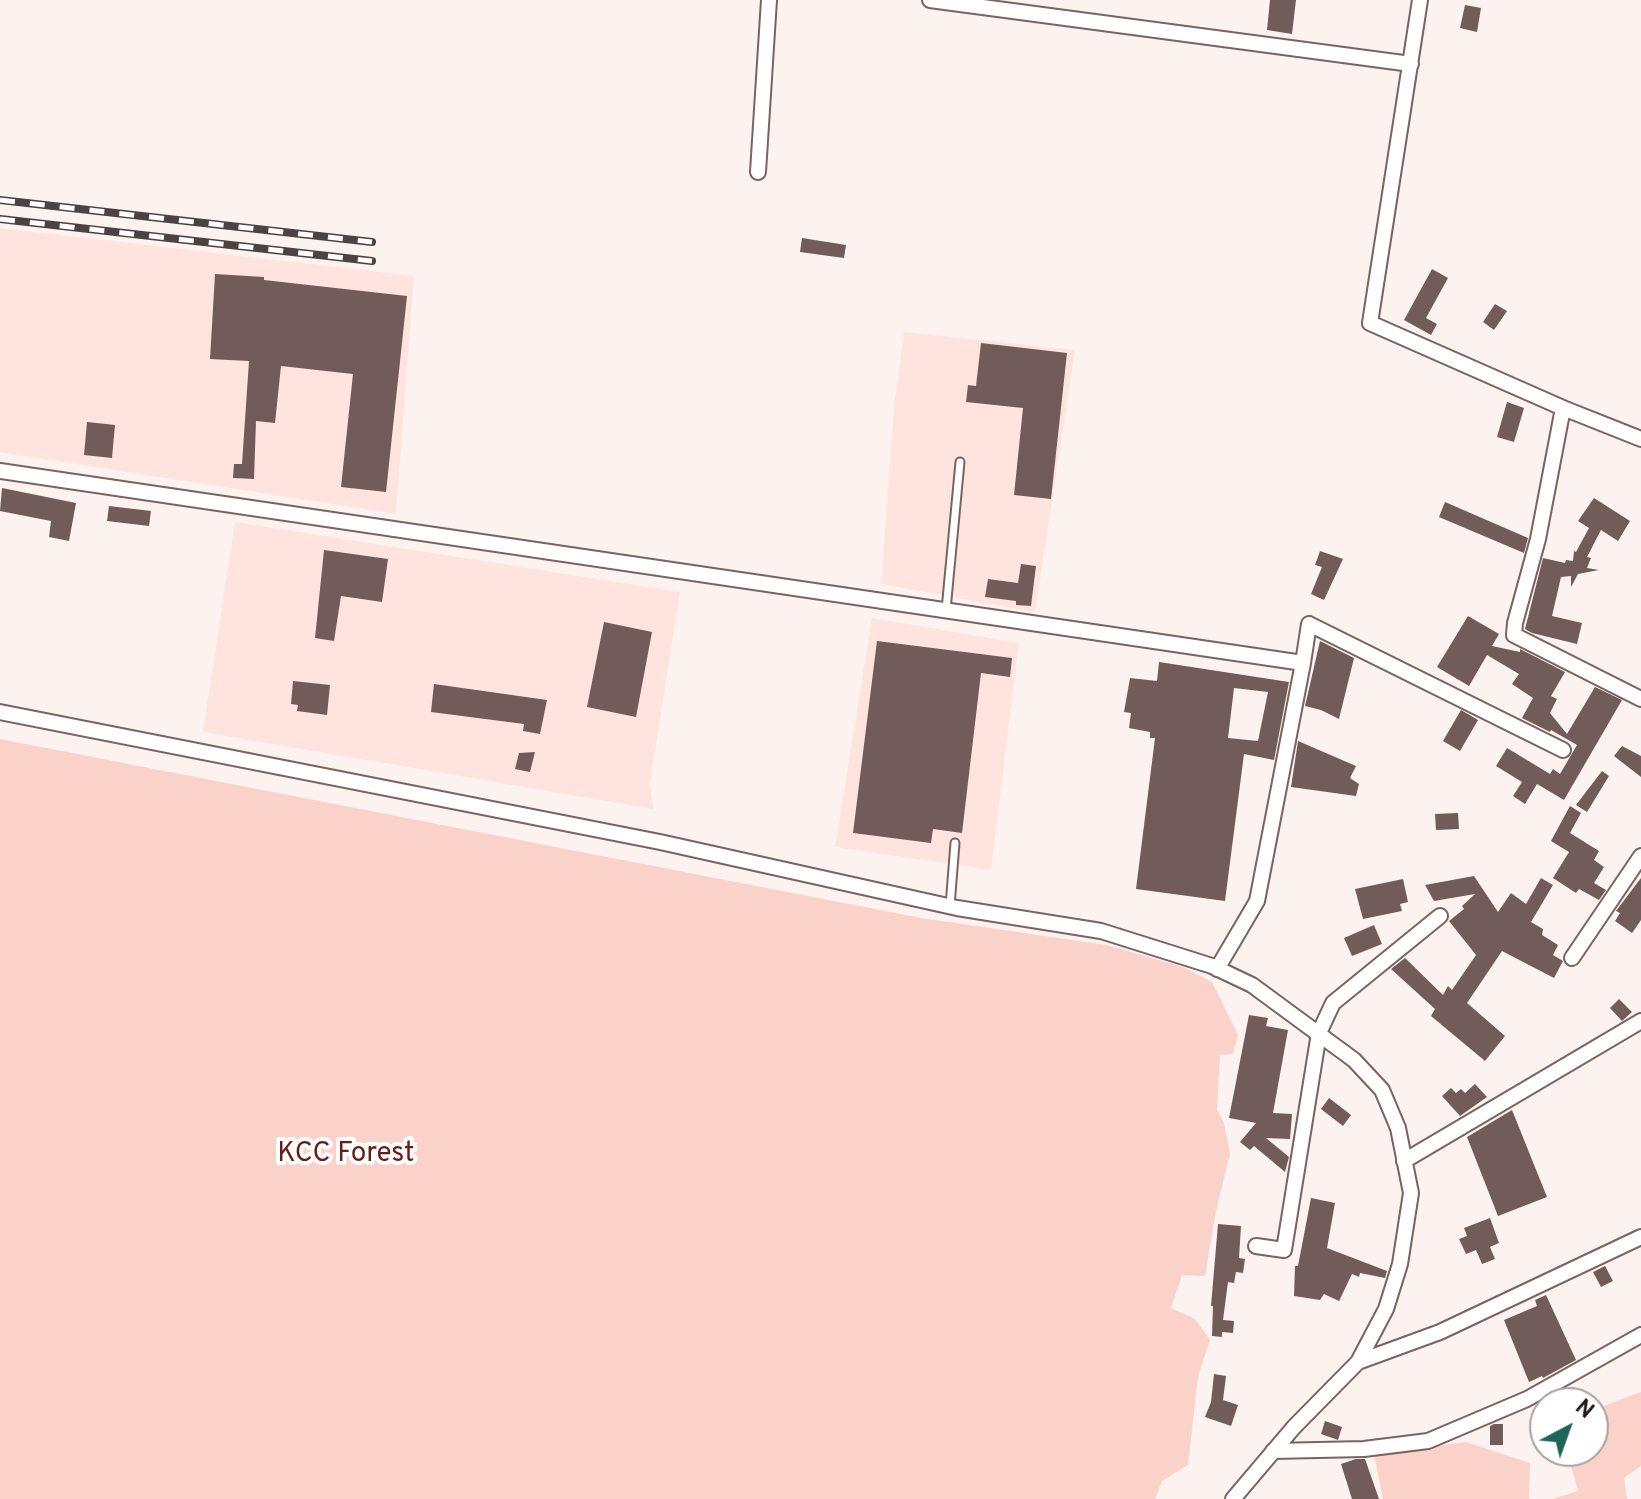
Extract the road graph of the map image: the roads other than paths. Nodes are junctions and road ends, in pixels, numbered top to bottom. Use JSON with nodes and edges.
{"nodes":[{"id":1,"x":769,"y":0,"type":"edge"},
{"id":2,"x":930,"y":0,"type":"edge"},
{"id":3,"x":1420,"y":0,"type":"edge"},
{"id":4,"x":1411,"y":64,"type":"junction"},
{"id":5,"x":758,"y":172,"type":"dead end"},
{"id":6,"x":1563,"y":408,"type":"junction"},
{"id":7,"x":1641,"y":439,"type":"edge"},
{"id":8,"x":960,"y":462,"type":"dead end"},
{"id":9,"x":0,"y":471,"type":"edge"},
{"id":10,"x":946,"y":612,"type":"junction"},
{"id":11,"x":1303,"y":663,"type":"junction"},
{"id":12,"x":1641,"y":699,"type":"edge"},
{"id":13,"x":0,"y":712,"type":"edge"},
{"id":14,"x":1563,"y":750,"type":"dead end"},
{"id":15,"x":955,"y":843,"type":"dead end"},
{"id":16,"x":1641,"y":856,"type":"edge"},
{"id":17,"x":950,"y":906,"type":"junction"},
{"id":18,"x":1440,"y":916,"type":"dead end"},
{"id":19,"x":1572,"y":958,"type":"dead end"},
{"id":20,"x":1217,"y":969,"type":"junction"},
{"id":21,"x":1641,"y":1021,"type":"edge"},
{"id":22,"x":1319,"y":1033,"type":"junction"},
{"id":23,"x":1404,"y":1161,"type":"junction"},
{"id":24,"x":1641,"y":1237,"type":"edge"},
{"id":25,"x":1256,"y":1246,"type":"dead end"},
{"id":26,"x":1641,"y":1335,"type":"edge"},
{"id":27,"x":1358,"y":1362,"type":"junction"},
{"id":28,"x":1273,"y":1451,"type":"junction"},
{"id":29,"x":1233,"y":1499,"type":"edge"}],
"edges":[{"from":1,"to":5,"type":"street"},
{"from":2,"to":4,"type":"street"},
{"from":3,"to":4,"type":"street"},
{"from":4,"to":6,"type":"street"},
{"from":6,"to":7,"type":"street"},
{"from":6,"to":12,"type":"street"},
{"from":8,"to":10,"type":"lane"},
{"from":9,"to":10,"type":"street"},
{"from":10,"to":11,"type":"street"},
{"from":11,"to":14,"type":"street"},
{"from":11,"to":20,"type":"street"},
{"from":13,"to":17,"type":"street"},
{"from":15,"to":17,"type":"lane"},
{"from":16,"to":19,"type":"street"},
{"from":17,"to":20,"type":"street"},
{"from":18,"to":22,"type":"street"},
{"from":20,"to":22,"type":"street"},
{"from":21,"to":23,"type":"street"},
{"from":22,"to":23,"type":"street"},
{"from":22,"to":25,"type":"street"},
{"from":23,"to":27,"type":"street"},
{"from":24,"to":27,"type":"street"},
{"from":26,"to":28,"type":"street"},
{"from":27,"to":28,"type":"street"},
{"from":28,"to":29,"type":"street"}]}
